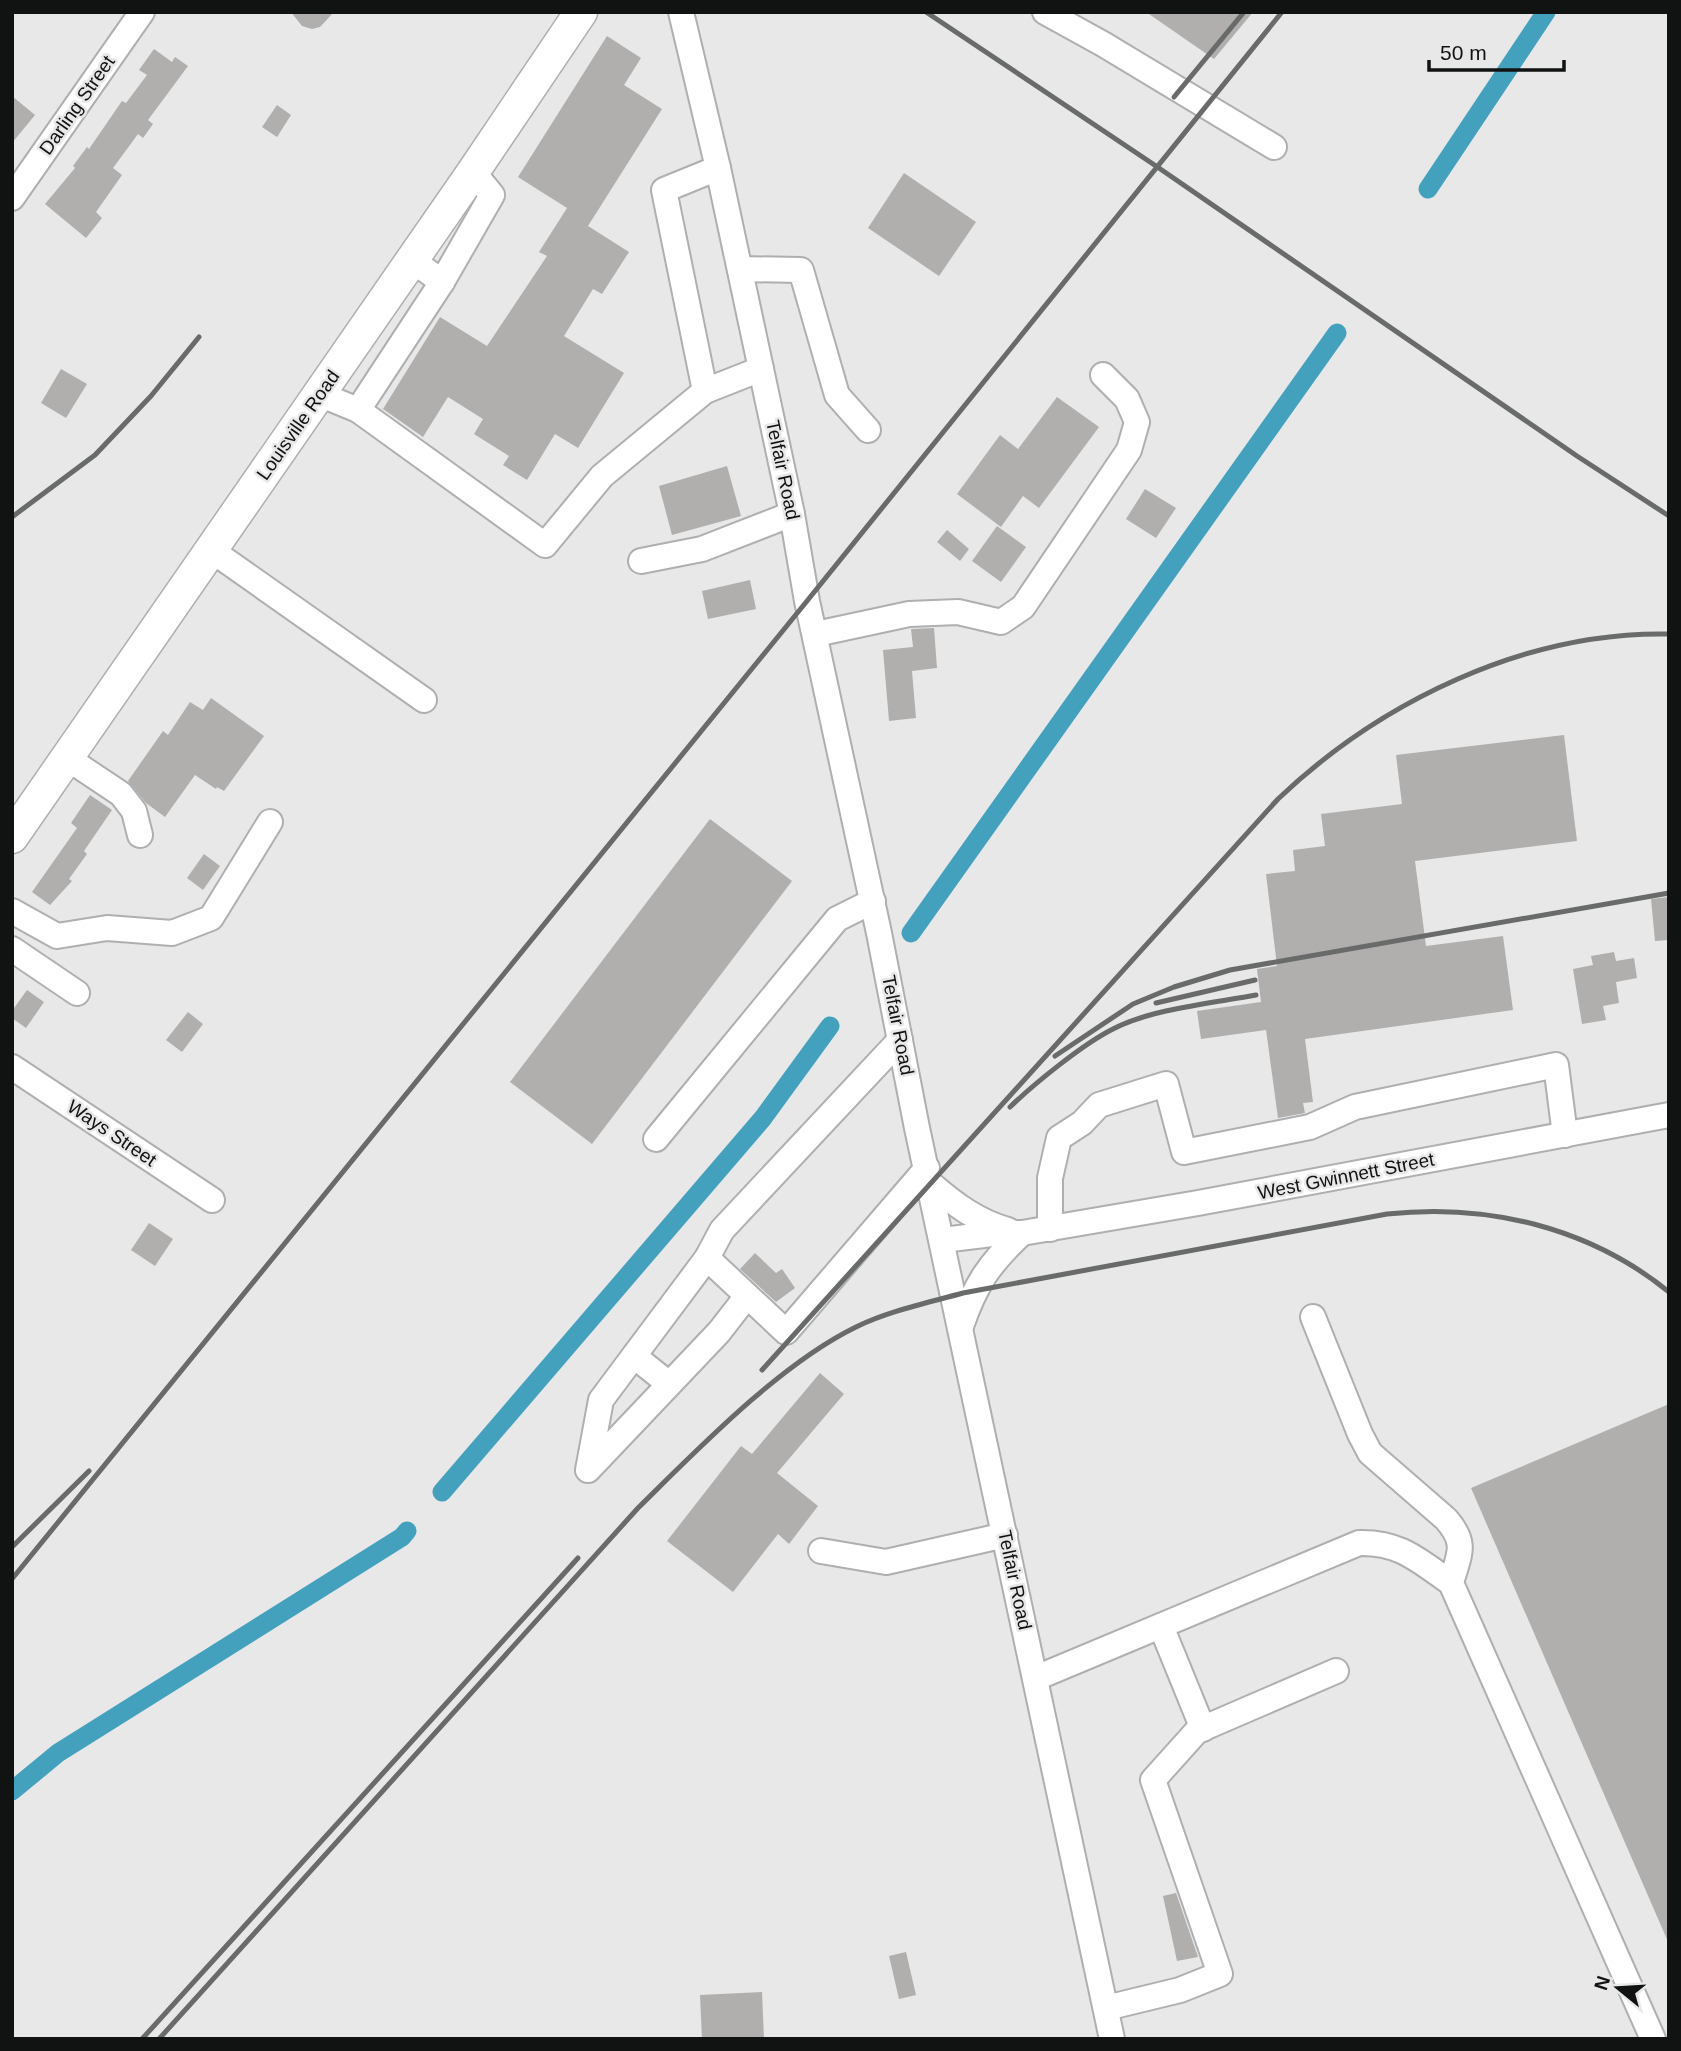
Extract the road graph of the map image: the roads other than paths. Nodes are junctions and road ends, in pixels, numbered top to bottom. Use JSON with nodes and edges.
{"nodes":[{"id":1,"x":142,"y":12,"type":"edge"},
{"id":2,"x":581,"y":12,"type":"edge"},
{"id":3,"x":681,"y":12,"type":"edge"},
{"id":4,"x":1062,"y":16,"type":"edge"},
{"id":5,"x":1274,"y":147,"type":"dead end"},
{"id":6,"x":718,"y":168,"type":"junction"},
{"id":7,"x":473,"y":172,"type":"junction"},
{"id":8,"x":12,"y":198,"type":"edge"},
{"id":9,"x":412,"y":260,"type":"junction"},
{"id":10,"x":740,"y":270,"type":"junction"},
{"id":11,"x":442,"y":282,"type":"junction"},
{"id":12,"x":761,"y":369,"type":"junction"},
{"id":13,"x":1103,"y":375,"type":"dead end"},
{"id":14,"x":705,"y":391,"type":"junction"},
{"id":15,"x":319,"y":394,"type":"junction"},
{"id":16,"x":358,"y":410,"type":"junction"},
{"id":17,"x":868,"y":430,"type":"dead end"},
{"id":18,"x":792,"y":514,"type":"junction"},
{"id":19,"x":211,"y":550,"type":"junction"},
{"id":20,"x":640,"y":561,"type":"dead end"},
{"id":21,"x":816,"y":635,"type":"junction"},
{"id":22,"x":424,"y":700,"type":"dead end"},
{"id":23,"x":67,"y":758,"type":"junction"},
{"id":24,"x":270,"y":822,"type":"dead end"},
{"id":25,"x":140,"y":835,"type":"dead end"},
{"id":26,"x":12,"y":837,"type":"edge"},
{"id":27,"x":873,"y":901,"type":"junction"},
{"id":28,"x":12,"y":911,"type":"edge"},
{"id":29,"x":12,"y":949,"type":"edge"},
{"id":30,"x":77,"y":993,"type":"dead end"},
{"id":31,"x":900,"y":1040,"type":"junction"},
{"id":32,"x":12,"y":1067,"type":"edge"},
{"id":33,"x":1669,"y":1115,"type":"edge"},
{"id":34,"x":1565,"y":1135,"type":"junction"},
{"id":35,"x":656,"y":1139,"type":"dead end"},
{"id":36,"x":929,"y":1176,"type":"junction"},
{"id":37,"x":212,"y":1200,"type":"dead end"},
{"id":38,"x":1050,"y":1229,"type":"junction"},
{"id":39,"x":1022,"y":1233,"type":"junction"},
{"id":40,"x":945,"y":1248,"type":"junction"},
{"id":41,"x":707,"y":1258,"type":"junction"},
{"id":42,"x":747,"y":1296,"type":"junction"},
{"id":43,"x":1314,"y":1317,"type":"dead end"},
{"id":44,"x":961,"y":1327,"type":"junction"},
{"id":45,"x":634,"y":1356,"type":"junction"},
{"id":46,"x":669,"y":1384,"type":"junction"},
{"id":47,"x":1005,"y":1535,"type":"junction"},
{"id":48,"x":821,"y":1551,"type":"dead end"},
{"id":49,"x":1451,"y":1583,"type":"junction"},
{"id":50,"x":1161,"y":1626,"type":"junction"},
{"id":51,"x":1336,"y":1671,"type":"dead end"},
{"id":52,"x":1036,"y":1678,"type":"junction"},
{"id":53,"x":1203,"y":1729,"type":"junction"},
{"id":54,"x":1106,"y":2008,"type":"junction"},
{"id":55,"x":1112,"y":2039,"type":"edge"},
{"id":56,"x":1653,"y":2039,"type":"edge"}],
"edges":[{"from":1,"to":8,"type":"street","name":"Darling Street"},
{"from":2,"to":7,"type":"main road","name":"Louisville Road"},
{"from":3,"to":6,"type":"street","name":"Telfair Road"},
{"from":4,"to":5,"type":"street"},
{"from":6,"to":10,"type":"street","name":"Telfair Road"},
{"from":6,"to":14,"type":"street"},
{"from":7,"to":9,"type":"main road","name":"Louisville Road"},
{"from":7,"to":11,"type":"street"},
{"from":9,"to":11,"type":"street"},
{"from":9,"to":15,"type":"main road","name":"Louisville Road"},
{"from":10,"to":12,"type":"street","name":"Telfair Road"},
{"from":10,"to":17,"type":"street"},
{"from":11,"to":16,"type":"street"},
{"from":12,"to":14,"type":"street"},
{"from":12,"to":18,"type":"street","name":"Telfair Road"},
{"from":13,"to":21,"type":"street"},
{"from":14,"to":16,"type":"street"},
{"from":15,"to":16,"type":"street"},
{"from":15,"to":19,"type":"main road","name":"Louisville Road"},
{"from":18,"to":20,"type":"street"},
{"from":18,"to":21,"type":"street","name":"Telfair Road"},
{"from":19,"to":22,"type":"street"},
{"from":19,"to":23,"type":"main road","name":"Louisville Road"},
{"from":21,"to":27,"type":"street","name":"Telfair Road"},
{"from":23,"to":25,"type":"street"},
{"from":23,"to":26,"type":"main road","name":"Louisville Road"},
{"from":24,"to":28,"type":"street"},
{"from":27,"to":31,"type":"street","name":"Telfair Road"},
{"from":27,"to":35,"type":"street"},
{"from":29,"to":30,"type":"street"},
{"from":31,"to":36,"type":"street","name":"Telfair Road"},
{"from":31,"to":41,"type":"street"},
{"from":32,"to":37,"type":"street","name":"Ways Street"},
{"from":33,"to":34,"type":"street","name":"West Gwinnett Street"},
{"from":34,"to":38,"type":"street","name":"West Gwinnett Street"},
{"from":34,"to":38,"type":"street"},
{"from":36,"to":39,"type":"street"},
{"from":36,"to":40,"type":"street","name":"Telfair Road"},
{"from":36,"to":42,"type":"street"},
{"from":38,"to":39,"type":"street","name":"West Gwinnett Street"},
{"from":39,"to":40,"type":"street","name":"West Gwinnett Street"},
{"from":39,"to":44,"type":"street"},
{"from":40,"to":44,"type":"street","name":"Telfair Road"},
{"from":41,"to":42,"type":"street"},
{"from":41,"to":45,"type":"street"},
{"from":42,"to":46,"type":"street"},
{"from":43,"to":49,"type":"street"},
{"from":44,"to":47,"type":"street","name":"Telfair Road"},
{"from":45,"to":46,"type":"street"},
{"from":45,"to":46,"type":"street"},
{"from":47,"to":48,"type":"street"},
{"from":47,"to":52,"type":"street","name":"Telfair Road"},
{"from":49,"to":50,"type":"street"},
{"from":49,"to":56,"type":"street"},
{"from":50,"to":52,"type":"street"},
{"from":50,"to":53,"type":"street"},
{"from":51,"to":53,"type":"street"},
{"from":52,"to":54,"type":"street","name":"Telfair Road"},
{"from":53,"to":54,"type":"street"},
{"from":54,"to":55,"type":"street","name":"Telfair Road"}]}
